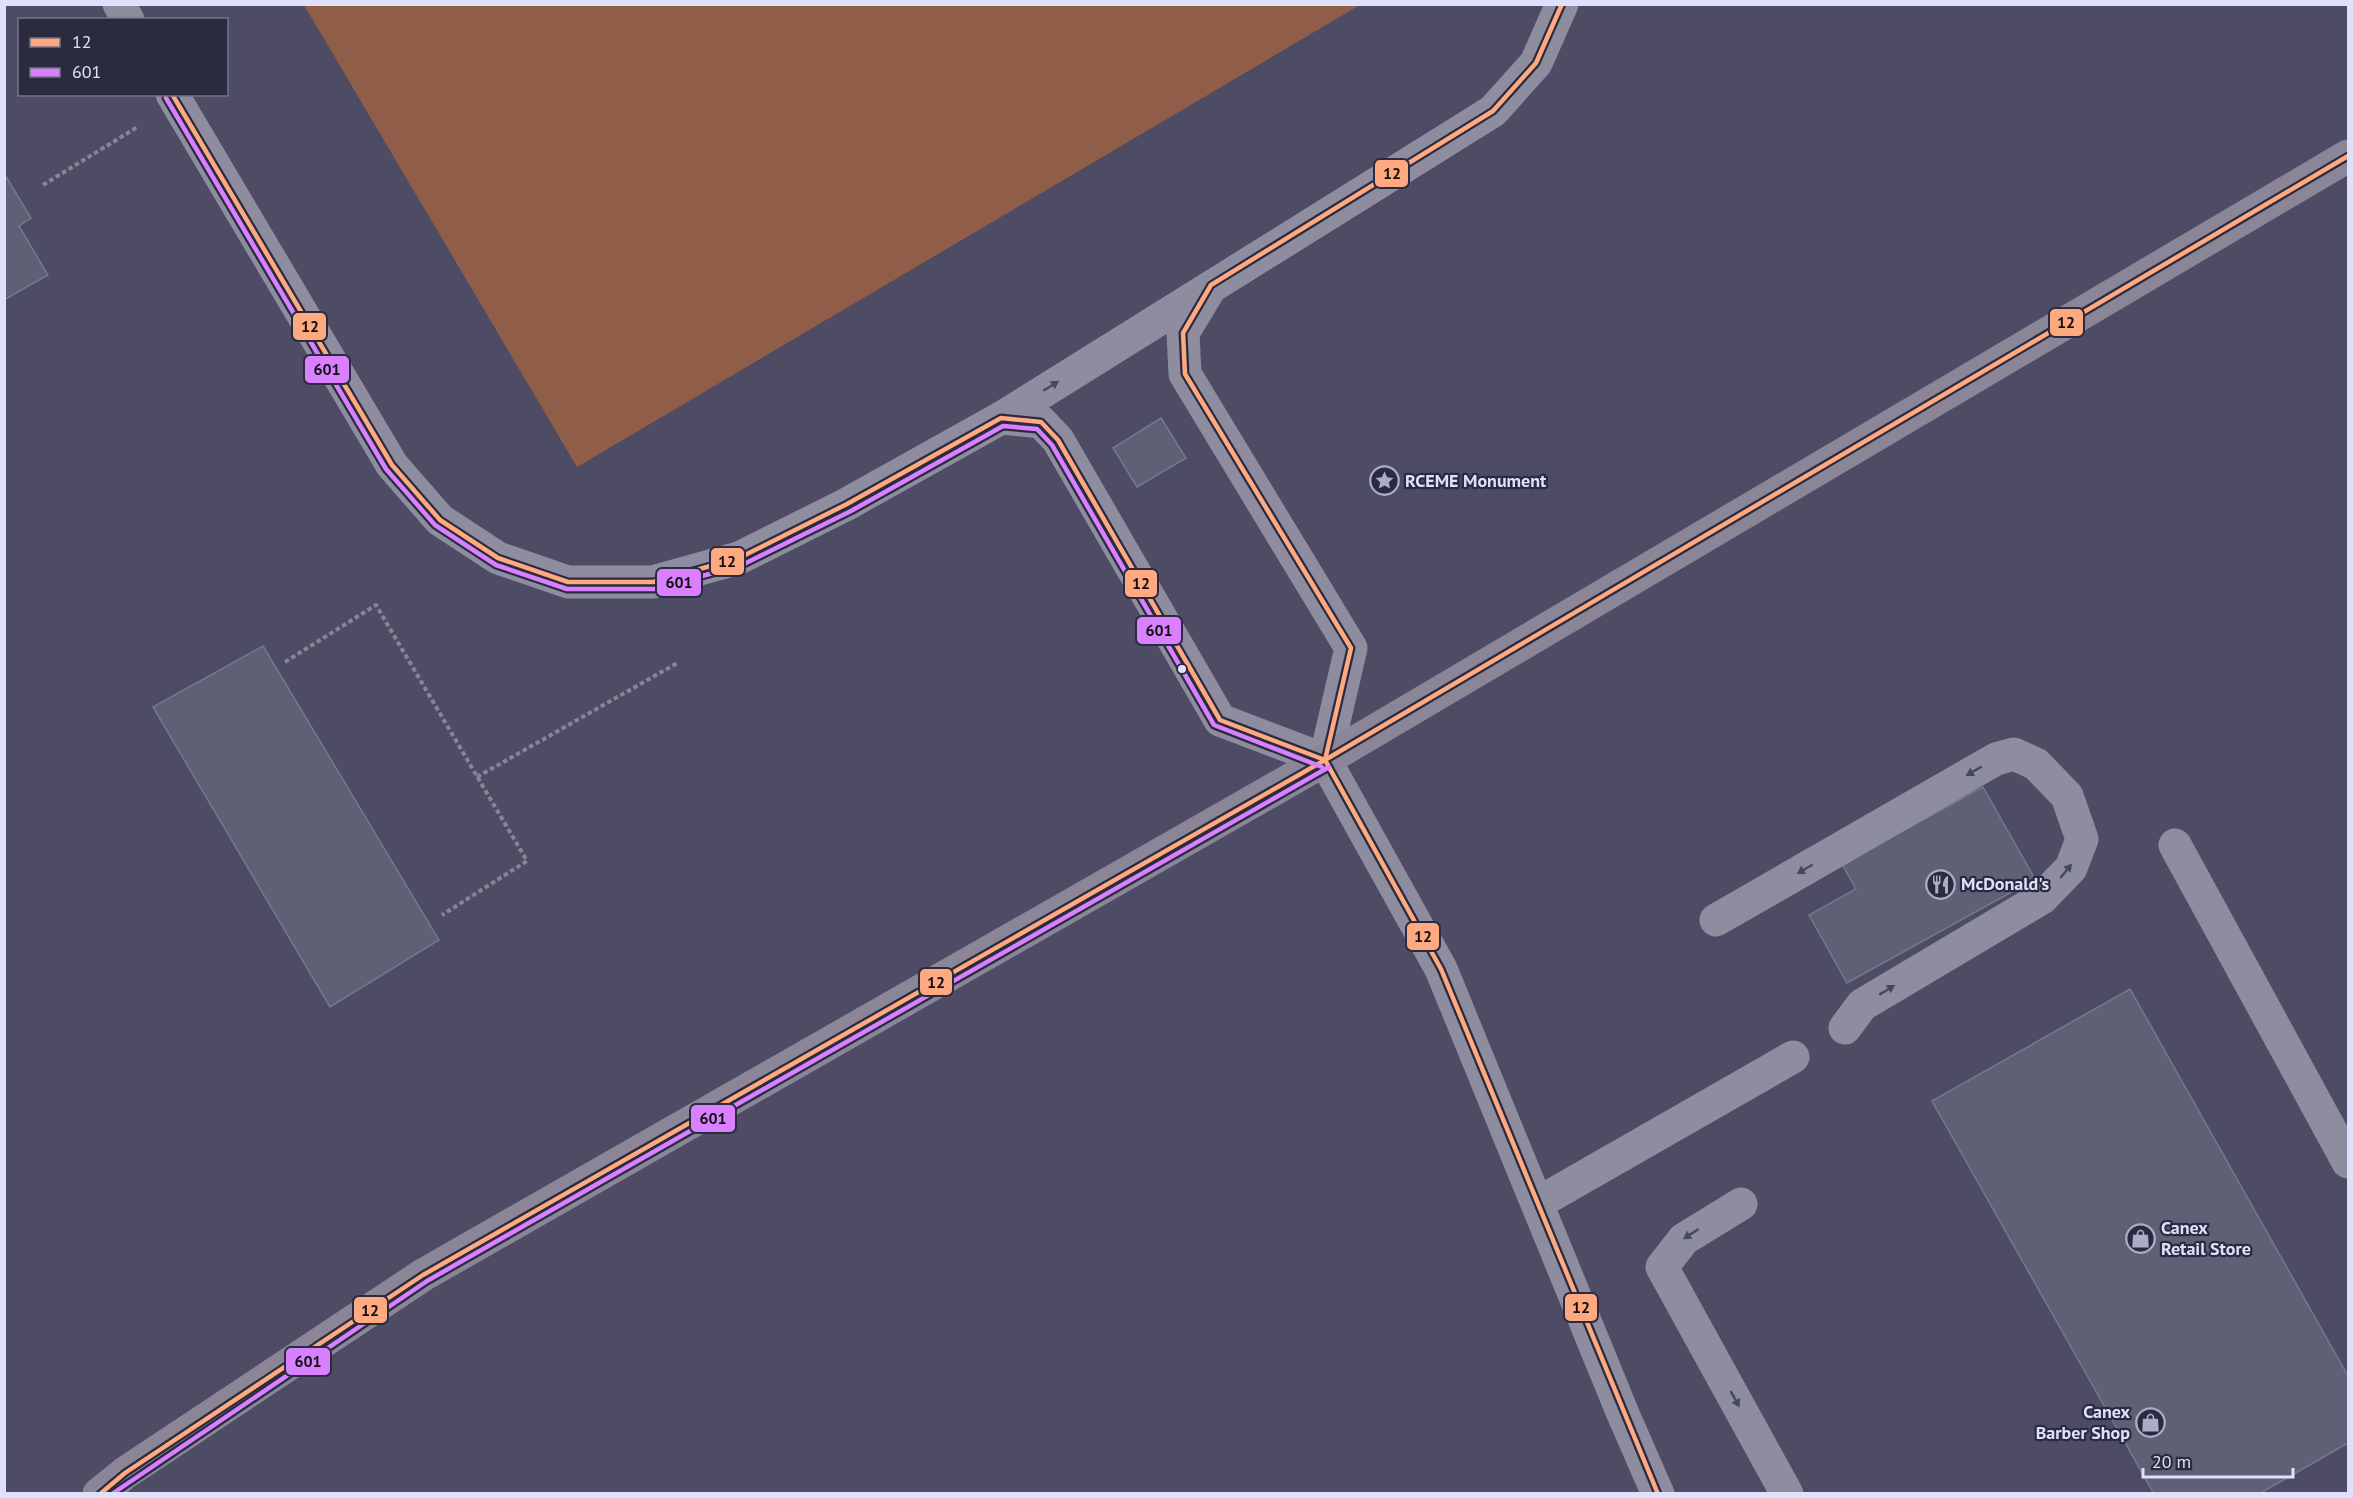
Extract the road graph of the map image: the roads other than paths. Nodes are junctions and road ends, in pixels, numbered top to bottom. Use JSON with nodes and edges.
{"nodes":[{"id":1,"x":119,"y":4,"type":"edge"},
{"id":2,"x":1562,"y":4,"type":"edge"},
{"id":3,"x":127,"y":18,"type":"edge"},
{"id":4,"x":173,"y":96,"type":"edge"},
{"id":5,"x":2349,"y":156,"type":"edge"},
{"id":6,"x":1212,"y":285,"type":"junction"},
{"id":7,"x":1001,"y":418,"type":"junction"},
{"id":8,"x":1325,"y":760,"type":"junction"},
{"id":9,"x":2175,"y":845,"type":"dead end"},
{"id":10,"x":1716,"y":920,"type":"dead end"},
{"id":11,"x":1845,"y":1028,"type":"dead end"},
{"id":12,"x":1793,"y":1057,"type":"dead end"},
{"id":13,"x":2349,"y":1162,"type":"edge"},
{"id":14,"x":1538,"y":1203,"type":"junction"},
{"id":15,"x":1741,"y":1204,"type":"dead end"},
{"id":16,"x":99,"y":1494,"type":"edge"},
{"id":17,"x":1658,"y":1494,"type":"edge"},
{"id":18,"x":1788,"y":1494,"type":"edge"}],
"edges":[{"from":1,"to":3,"type":"street"},
{"from":2,"to":6,"type":"street"},
{"from":4,"to":7,"type":"street"},
{"from":5,"to":8,"type":"main road"},
{"from":7,"to":6,"type":"street","one_way":true},
{"from":6,"to":8,"type":"street"},
{"from":7,"to":8,"type":"street"},
{"from":8,"to":14,"type":"street"},
{"from":8,"to":16,"type":"main road"},
{"from":9,"to":13,"type":"street"},
{"from":11,"to":10,"type":"street","one_way":true},
{"from":12,"to":14,"type":"street"},
{"from":14,"to":17,"type":"street"},
{"from":15,"to":18,"type":"street","one_way":true}]}
